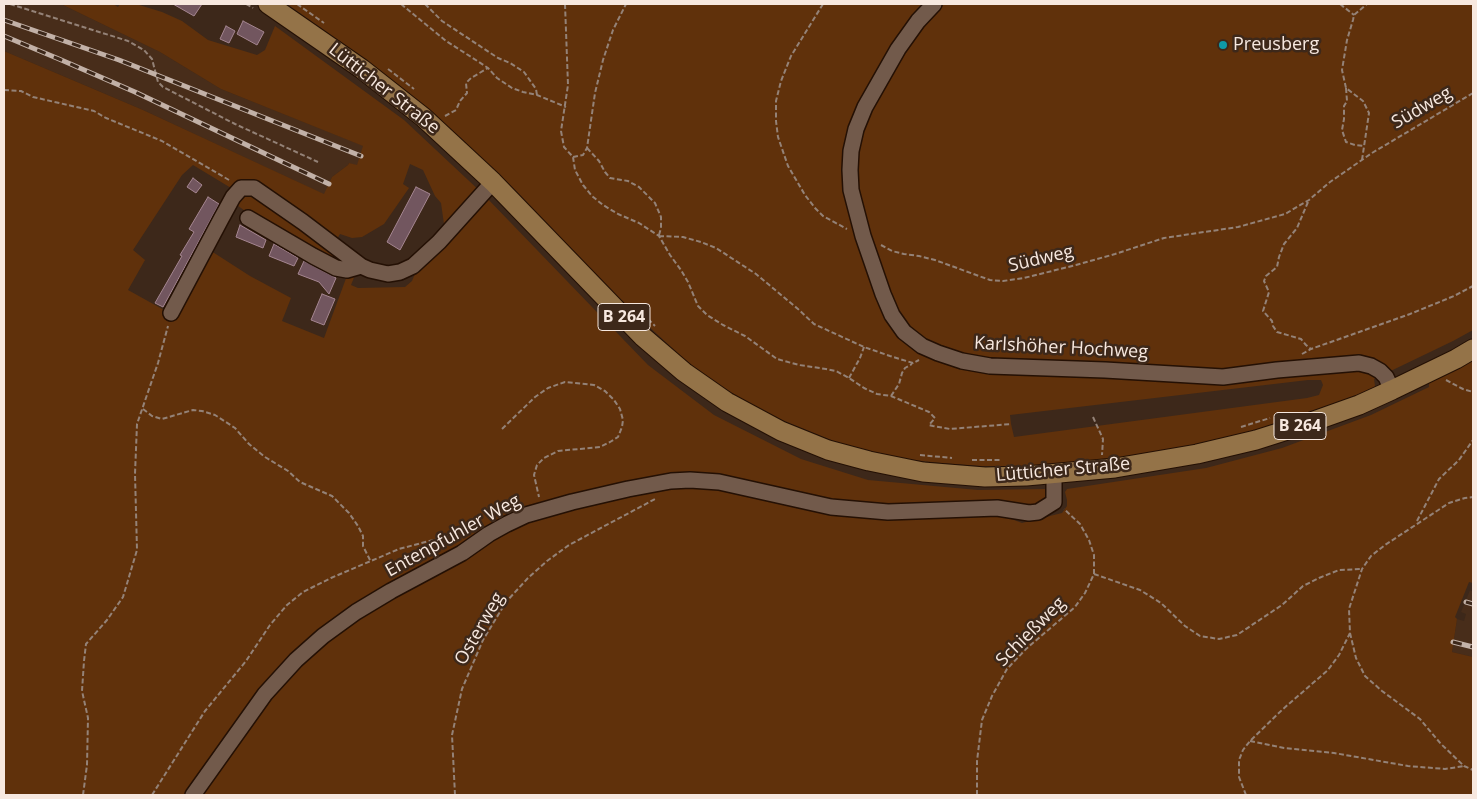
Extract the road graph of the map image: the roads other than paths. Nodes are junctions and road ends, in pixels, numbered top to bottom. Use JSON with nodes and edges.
{"nodes":[{"id":1,"x":268,"y":4,"type":"edge"},
{"id":2,"x":934,"y":4,"type":"edge"},
{"id":3,"x":493,"y":182,"type":"junction"},
{"id":4,"x":248,"y":218,"type":"dead end"},
{"id":5,"x":361,"y":266,"type":"junction"},
{"id":6,"x":171,"y":314,"type":"road end"},
{"id":7,"x":1473,"y":349,"type":"edge"},
{"id":8,"x":1392,"y":390,"type":"junction"},
{"id":9,"x":1054,"y":474,"type":"junction"},
{"id":10,"x":193,"y":795,"type":"edge"}],
"edges":[{"from":1,"to":3,"type":"main road","name":"Lütticher Straße","number":"B 264"},
{"from":2,"to":8,"type":"street","name":"Karlshöher Hochweg"},
{"from":3,"to":5,"type":"street"},
{"from":3,"to":9,"type":"main road","name":"Lütticher Straße","number":"B 264"},
{"from":4,"to":5,"type":"street"},
{"from":5,"to":6,"type":"street"},
{"from":7,"to":8,"type":"main road","name":"Lütticher Straße","number":"B 264"},
{"from":8,"to":9,"type":"main road","name":"Lütticher Straße","number":"B 264"},
{"from":9,"to":10,"type":"street","name":"Entenpfuhler Weg"}]}
